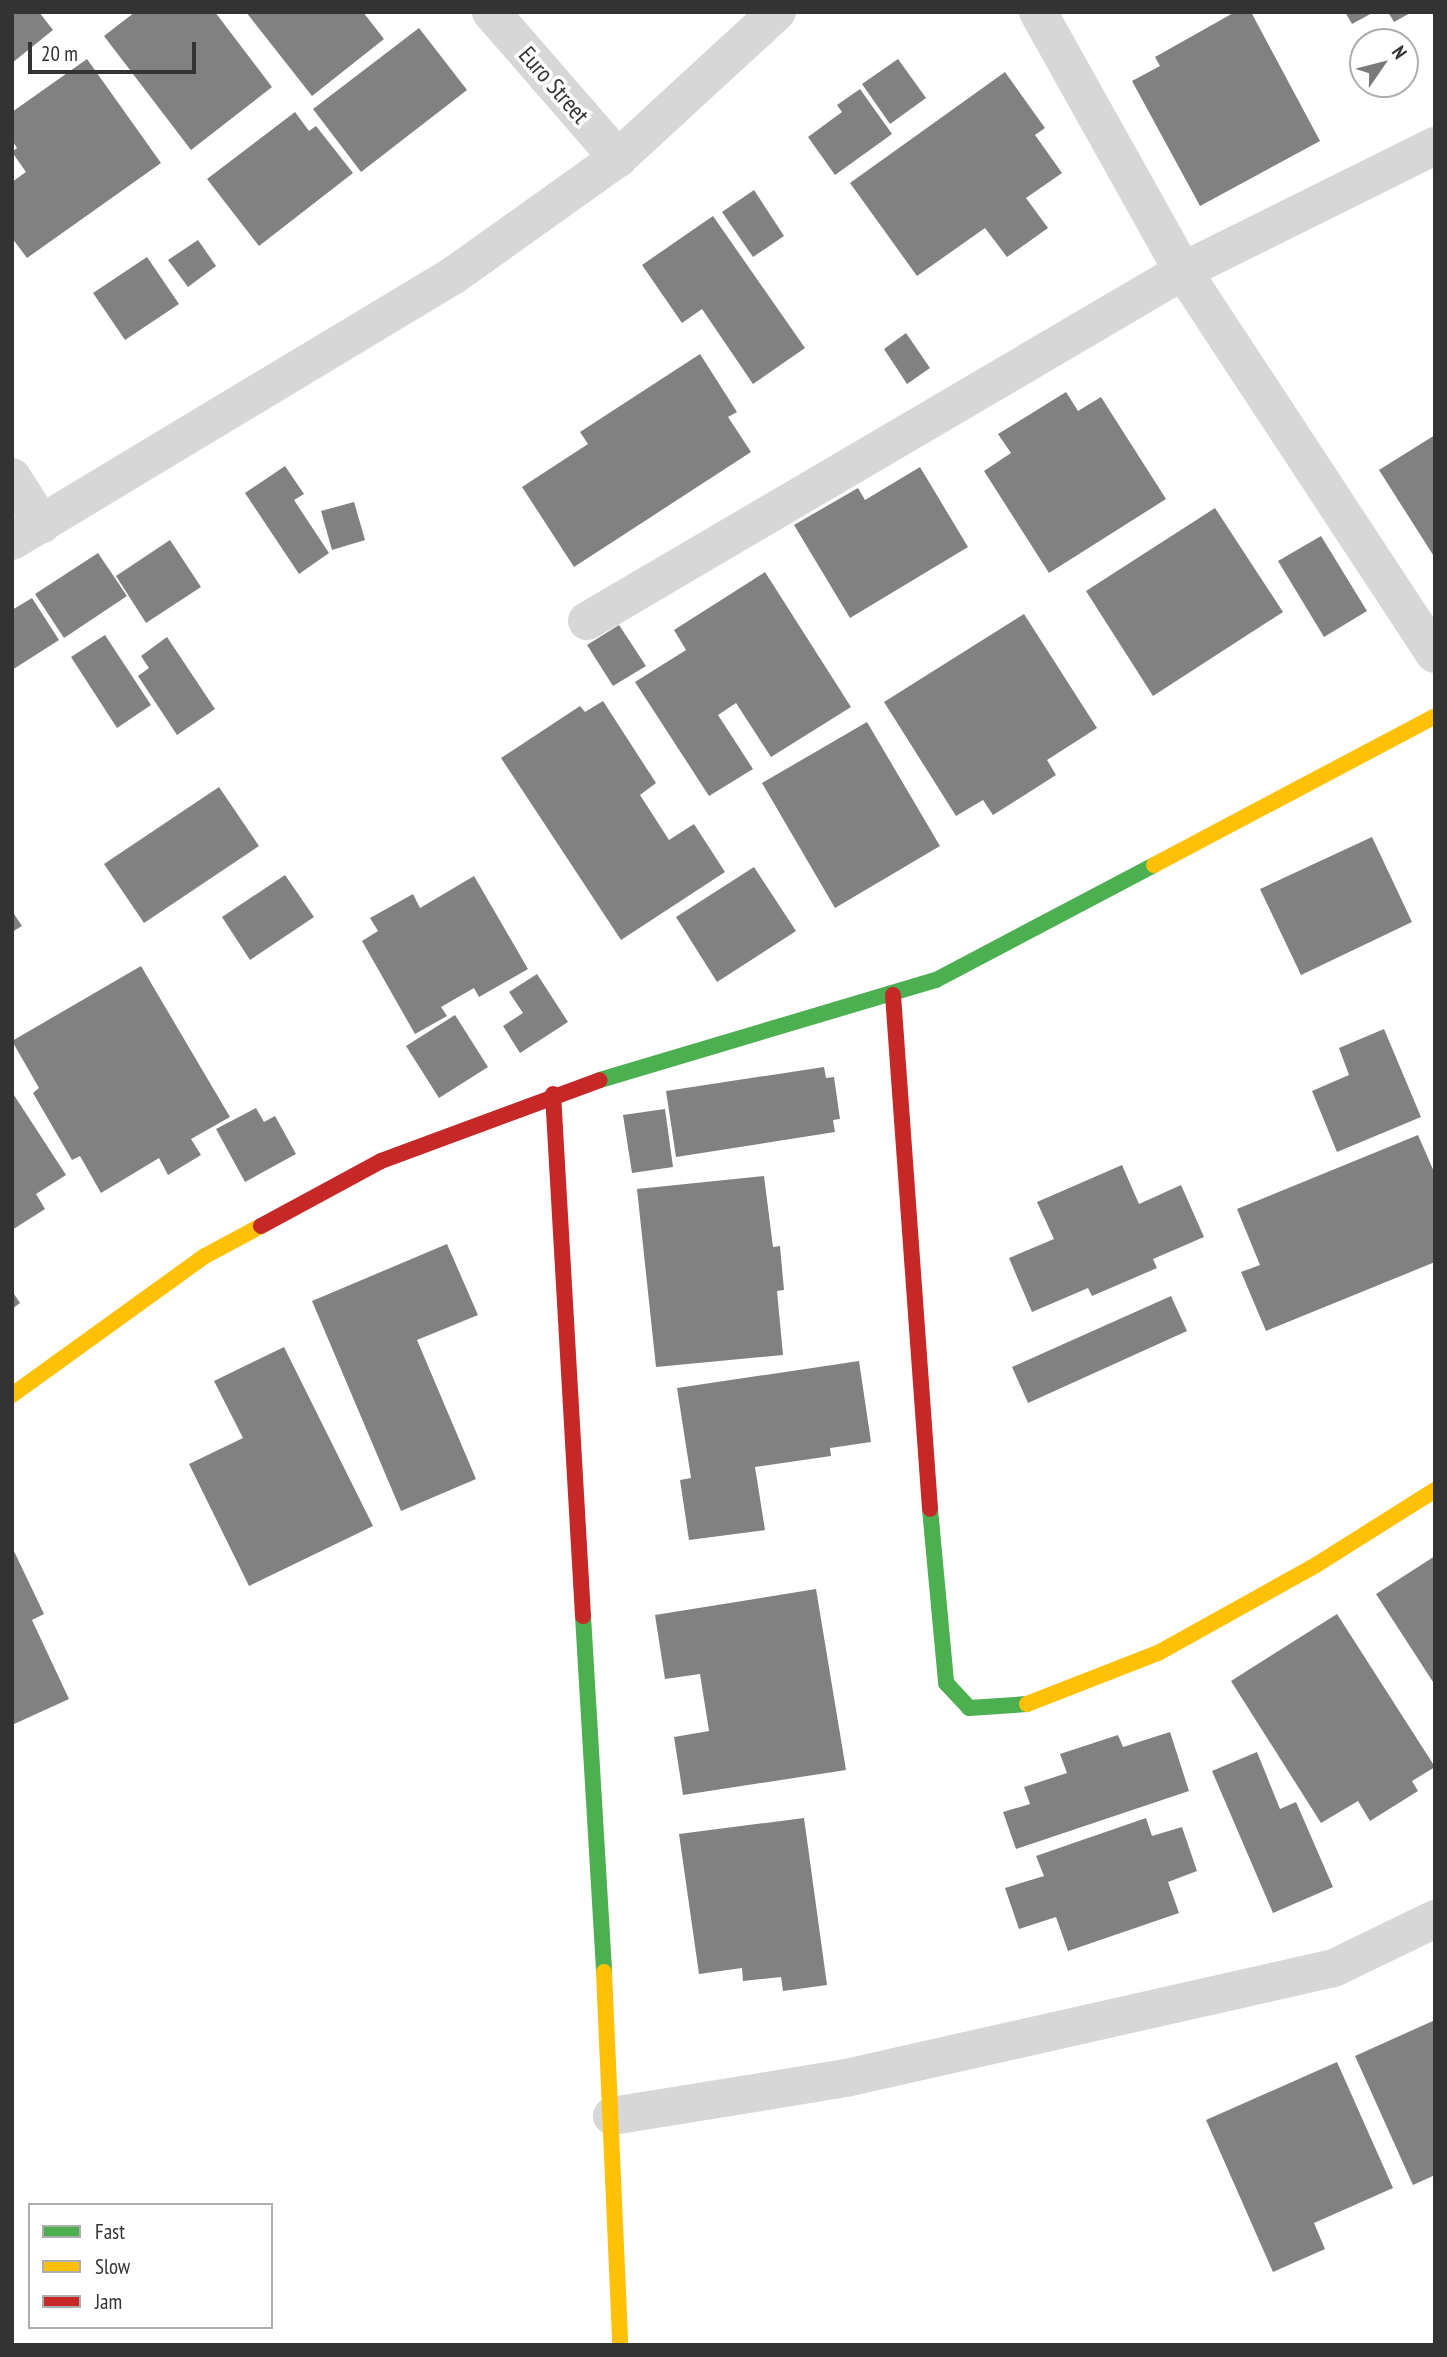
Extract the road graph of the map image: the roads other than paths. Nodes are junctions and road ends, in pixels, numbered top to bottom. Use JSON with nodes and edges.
{"nodes":[{"id":1,"x":491,"y":12,"type":"edge"},
{"id":2,"x":777,"y":12,"type":"edge"},
{"id":3,"x":1038,"y":12,"type":"edge"},
{"id":4,"x":1435,"y":146,"type":"edge"},
{"id":5,"x":618,"y":158,"type":"junction"},
{"id":6,"x":1183,"y":271,"type":"junction"},
{"id":7,"x":12,"y":477,"type":"edge"},
{"id":8,"x":27,"y":532,"type":"edge"},
{"id":9,"x":587,"y":621,"type":"dead end"},
{"id":10,"x":1435,"y":654,"type":"edge"},
{"id":11,"x":1435,"y":716,"type":"edge"},
{"id":12,"x":894,"y":995,"type":"junction"},
{"id":13,"x":553,"y":1094,"type":"junction"},
{"id":14,"x":12,"y":1395,"type":"edge"},
{"id":15,"x":1435,"y":1490,"type":"edge"},
{"id":16,"x":1435,"y":1919,"type":"edge"},
{"id":17,"x":612,"y":2116,"type":"junction"},
{"id":18,"x":620,"y":2345,"type":"edge"}],
"edges":[{"from":1,"to":5,"type":"street","name":"Euro Street"},
{"from":2,"to":5,"type":"street"},
{"from":3,"to":6,"type":"street"},
{"from":4,"to":6,"type":"street"},
{"from":5,"to":8,"type":"street"},
{"from":6,"to":9,"type":"street"},
{"from":6,"to":10,"type":"street"},
{"from":7,"to":8,"type":"street"},
{"from":11,"to":12,"type":"street"},
{"from":12,"to":13,"type":"street"},
{"from":12,"to":15,"type":"street"},
{"from":13,"to":14,"type":"street"},
{"from":13,"to":17,"type":"street"},
{"from":16,"to":17,"type":"street"},
{"from":17,"to":18,"type":"street"}]}
